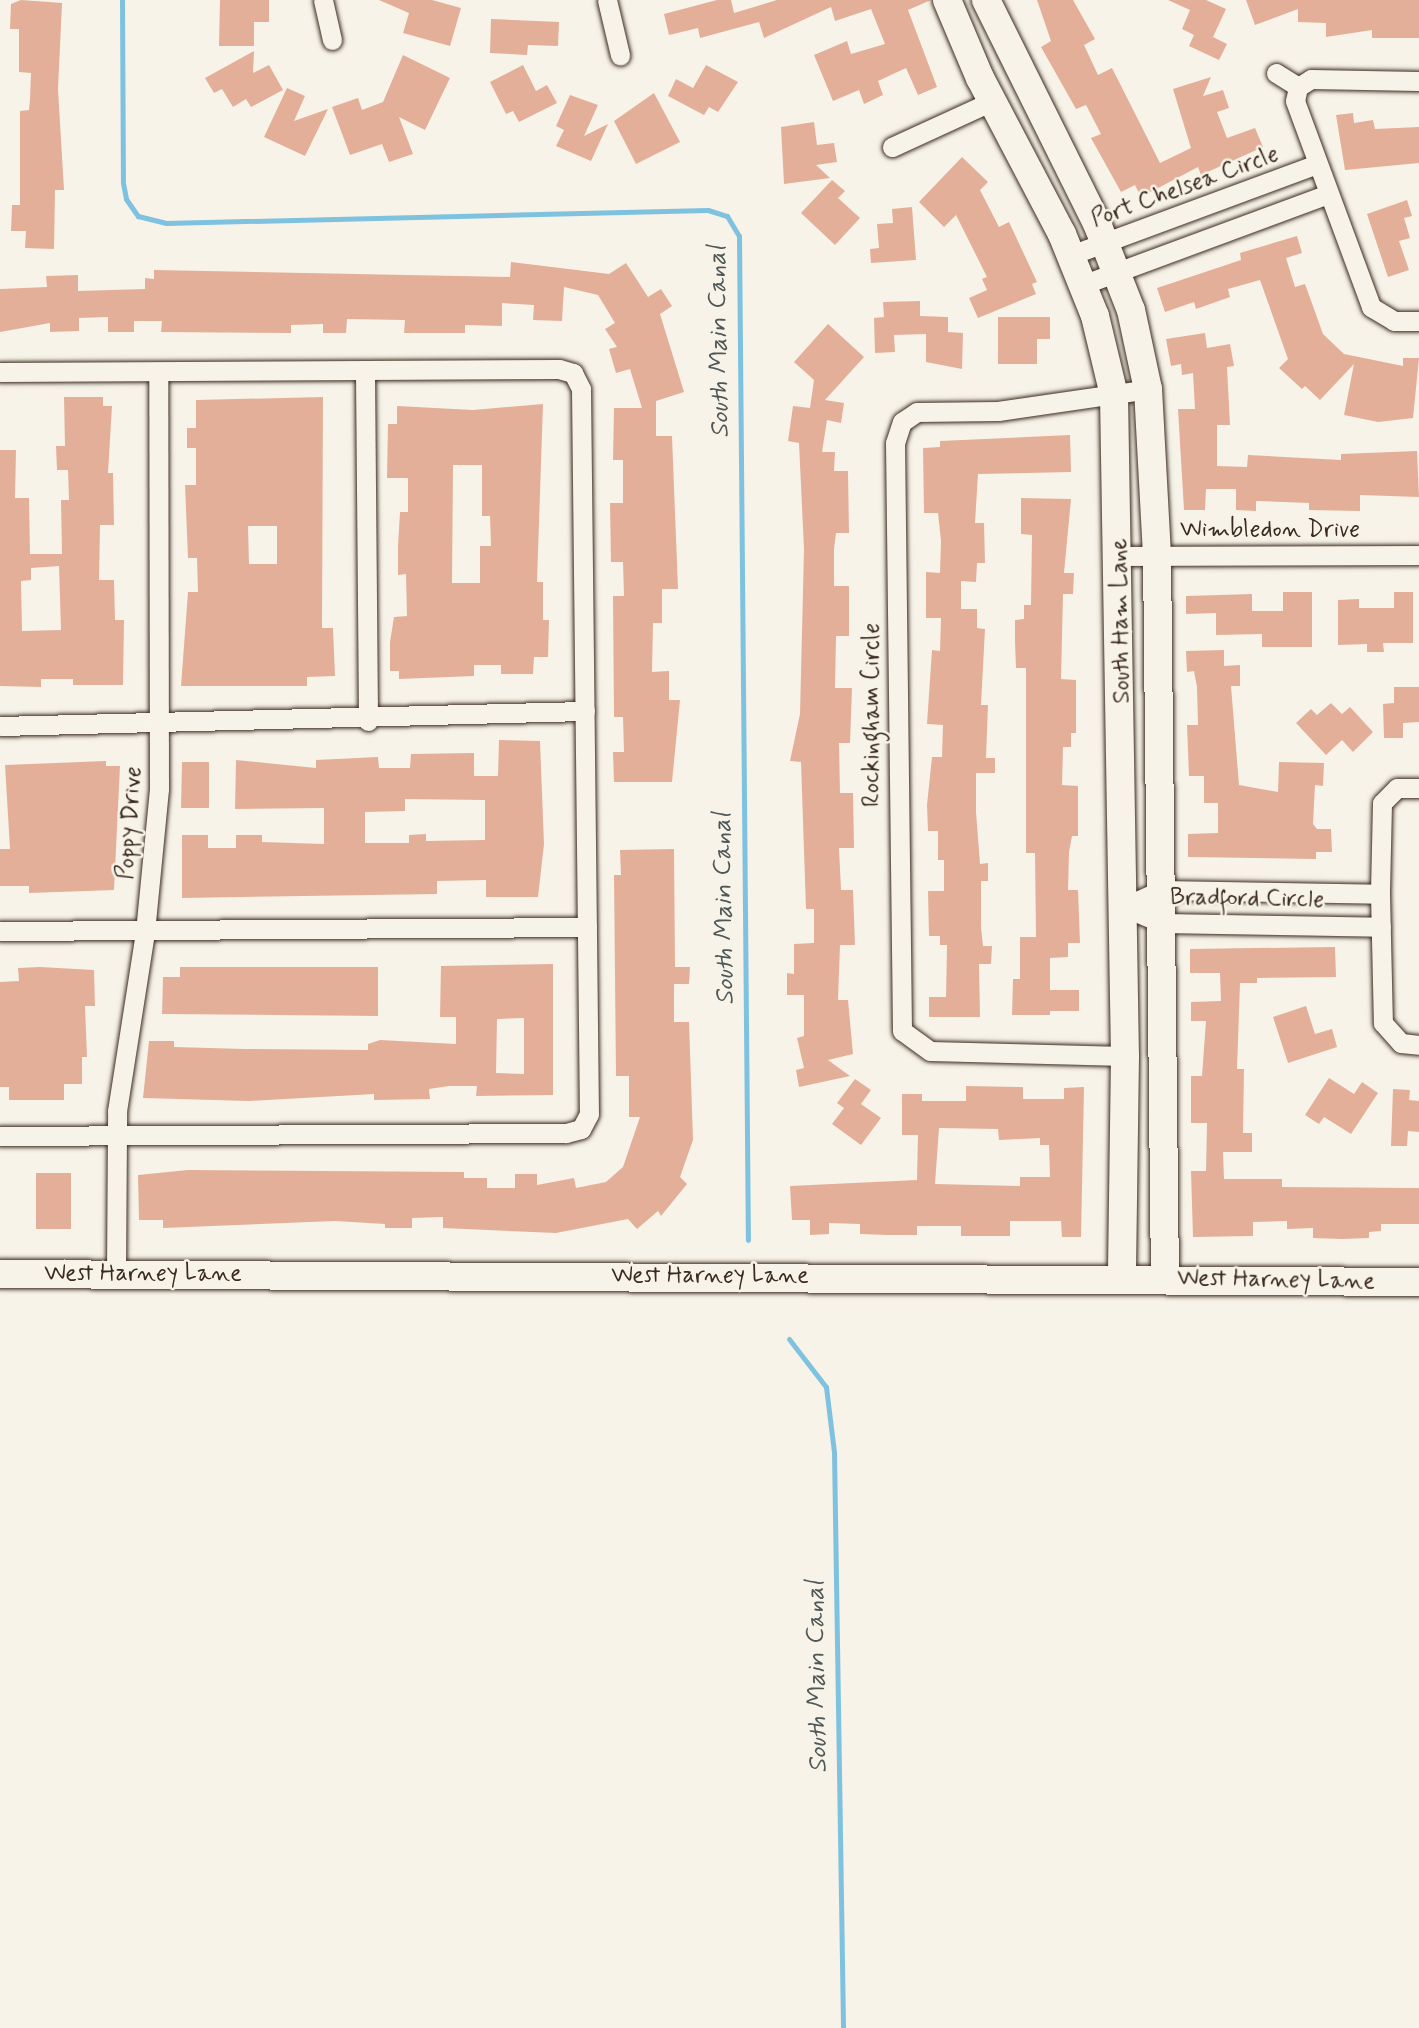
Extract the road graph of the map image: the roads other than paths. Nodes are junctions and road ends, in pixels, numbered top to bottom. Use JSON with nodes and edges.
{"nodes":[{"id":1,"x":323,"y":0,"type":"edge"},
{"id":2,"x":607,"y":0,"type":"edge"},
{"id":3,"x":947,"y":0,"type":"edge"},
{"id":4,"x":986,"y":0,"type":"edge"},
{"id":5,"x":332,"y":40,"type":"dead end"},
{"id":6,"x":620,"y":55,"type":"dead end"},
{"id":7,"x":1276,"y":73,"type":"dead end"},
{"id":8,"x":1419,"y":81,"type":"edge"},
{"id":9,"x":1298,"y":87,"type":"junction"},
{"id":10,"x":992,"y":101,"type":"junction"},
{"id":11,"x":892,"y":147,"type":"dead end"},
{"id":12,"x":1317,"y":164,"type":"junction"},
{"id":13,"x":1328,"y":194,"type":"junction"},
{"id":14,"x":1105,"y":242,"type":"junction"},
{"id":15,"x":1070,"y":255,"type":"junction"},
{"id":16,"x":1116,"y":272,"type":"junction"},
{"id":17,"x":1083,"y":285,"type":"junction"},
{"id":18,"x":1419,"y":321,"type":"edge"},
{"id":19,"x":0,"y":372,"type":"edge"},
{"id":20,"x":365,"y":372,"type":"junction"},
{"id":21,"x":158,"y":375,"type":"junction"},
{"id":22,"x":1148,"y":388,"type":"junction"},
{"id":23,"x":1114,"y":395,"type":"junction"},
{"id":24,"x":1157,"y":555,"type":"junction"},
{"id":25,"x":1419,"y":555,"type":"edge"},
{"id":26,"x":1121,"y":556,"type":"junction"},
{"id":27,"x":585,"y":711,"type":"junction"},
{"id":28,"x":368,"y":721,"type":"junction"},
{"id":29,"x":159,"y":723,"type":"junction"},
{"id":30,"x":0,"y":726,"type":"edge"},
{"id":31,"x":1419,"y":788,"type":"edge"},
{"id":32,"x":1161,"y":890,"type":"junction"},
{"id":33,"x":1380,"y":894,"type":"junction"},
{"id":34,"x":1124,"y":907,"type":"junction"},
{"id":35,"x":1162,"y":923,"type":"junction"},
{"id":36,"x":587,"y":927,"type":"junction"},
{"id":37,"x":1381,"y":927,"type":"junction"},
{"id":38,"x":0,"y":931,"type":"edge"},
{"id":39,"x":145,"y":932,"type":"junction"},
{"id":40,"x":1419,"y":1045,"type":"edge"},
{"id":41,"x":1125,"y":1056,"type":"junction"},
{"id":42,"x":117,"y":1135,"type":"junction"},
{"id":43,"x":0,"y":1136,"type":"edge"},
{"id":44,"x":116,"y":1273,"type":"junction"},
{"id":45,"x":0,"y":1274,"type":"edge"},
{"id":46,"x":1122,"y":1278,"type":"junction"},
{"id":47,"x":1165,"y":1279,"type":"junction"},
{"id":48,"x":1419,"y":1282,"type":"edge"}],
"edges":[{"from":1,"to":5,"type":"street"},
{"from":2,"to":6,"type":"street"},
{"from":3,"to":10,"type":"main road","name":"South Ham Lane"},
{"from":4,"to":14,"type":"main road","name":"South Ham Lane"},
{"from":7,"to":9,"type":"street"},
{"from":8,"to":9,"type":"street"},
{"from":9,"to":12,"type":"street","name":"Port Chelsea Circle"},
{"from":10,"to":11,"type":"street"},
{"from":10,"to":15,"type":"main road","name":"South Ham Lane"},
{"from":12,"to":13,"type":"street","name":"Port Chelsea Circle"},
{"from":12,"to":14,"type":"street","name":"Port Chelsea Circle"},
{"from":13,"to":16,"type":"street"},
{"from":13,"to":18,"type":"street","name":"Port Chelsea Circle"},
{"from":14,"to":15,"type":"street","name":"Port Chelsea Circle"},
{"from":14,"to":16,"type":"main road","name":"South Ham Lane"},
{"from":15,"to":17,"type":"main road","name":"South Ham Lane"},
{"from":16,"to":17,"type":"street"},
{"from":16,"to":22,"type":"main road","name":"South Ham Lane"},
{"from":17,"to":23,"type":"main road","name":"South Ham Lane"},
{"from":19,"to":21,"type":"street"},
{"from":20,"to":21,"type":"street"},
{"from":20,"to":27,"type":"street"},
{"from":20,"to":28,"type":"street"},
{"from":21,"to":29,"type":"street","name":"Poppy Drive"},
{"from":22,"to":23,"type":"street","name":"Rockingham Circle"},
{"from":22,"to":24,"type":"main road","name":"South Ham Lane"},
{"from":23,"to":26,"type":"main road","name":"South Ham Lane"},
{"from":23,"to":41,"type":"street","name":"Rockingham Circle"},
{"from":24,"to":25,"type":"street","name":"Wimbledon Drive"},
{"from":24,"to":26,"type":"street","name":"Wimbledon Drive"},
{"from":24,"to":32,"type":"main road","name":"South Ham Lane"},
{"from":26,"to":34,"type":"main road","name":"South Ham Lane"},
{"from":27,"to":28,"type":"street"},
{"from":27,"to":36,"type":"street"},
{"from":28,"to":29,"type":"street"},
{"from":29,"to":30,"type":"street"},
{"from":29,"to":39,"type":"street","name":"Poppy Drive"},
{"from":31,"to":33,"type":"street"},
{"from":32,"to":33,"type":"street","name":"Bradford Circle"},
{"from":32,"to":34,"type":"street","name":"Bradford Circle"},
{"from":32,"to":35,"type":"main road","name":"South Ham Lane"},
{"from":33,"to":37,"type":"street"},
{"from":34,"to":35,"type":"street","name":"Bradford Circle"},
{"from":34,"to":41,"type":"main road","name":"South Ham Lane"},
{"from":35,"to":37,"type":"street","name":"Bradford Circle"},
{"from":35,"to":47,"type":"main road","name":"South Ham Lane"},
{"from":36,"to":39,"type":"street"},
{"from":36,"to":42,"type":"street"},
{"from":37,"to":40,"type":"street"},
{"from":38,"to":39,"type":"street"},
{"from":39,"to":42,"type":"street","name":"Poppy Drive"},
{"from":41,"to":46,"type":"main road","name":"South Ham Lane"},
{"from":42,"to":43,"type":"street"},
{"from":42,"to":44,"type":"street","name":"Poppy Drive"},
{"from":44,"to":45,"type":"main road","name":"West Harney Lane"},
{"from":44,"to":46,"type":"main road","name":"West Harney Lane"},
{"from":46,"to":47,"type":"main road","name":"West Harney Lane"},
{"from":47,"to":48,"type":"main road","name":"West Harney Lane"}]}
